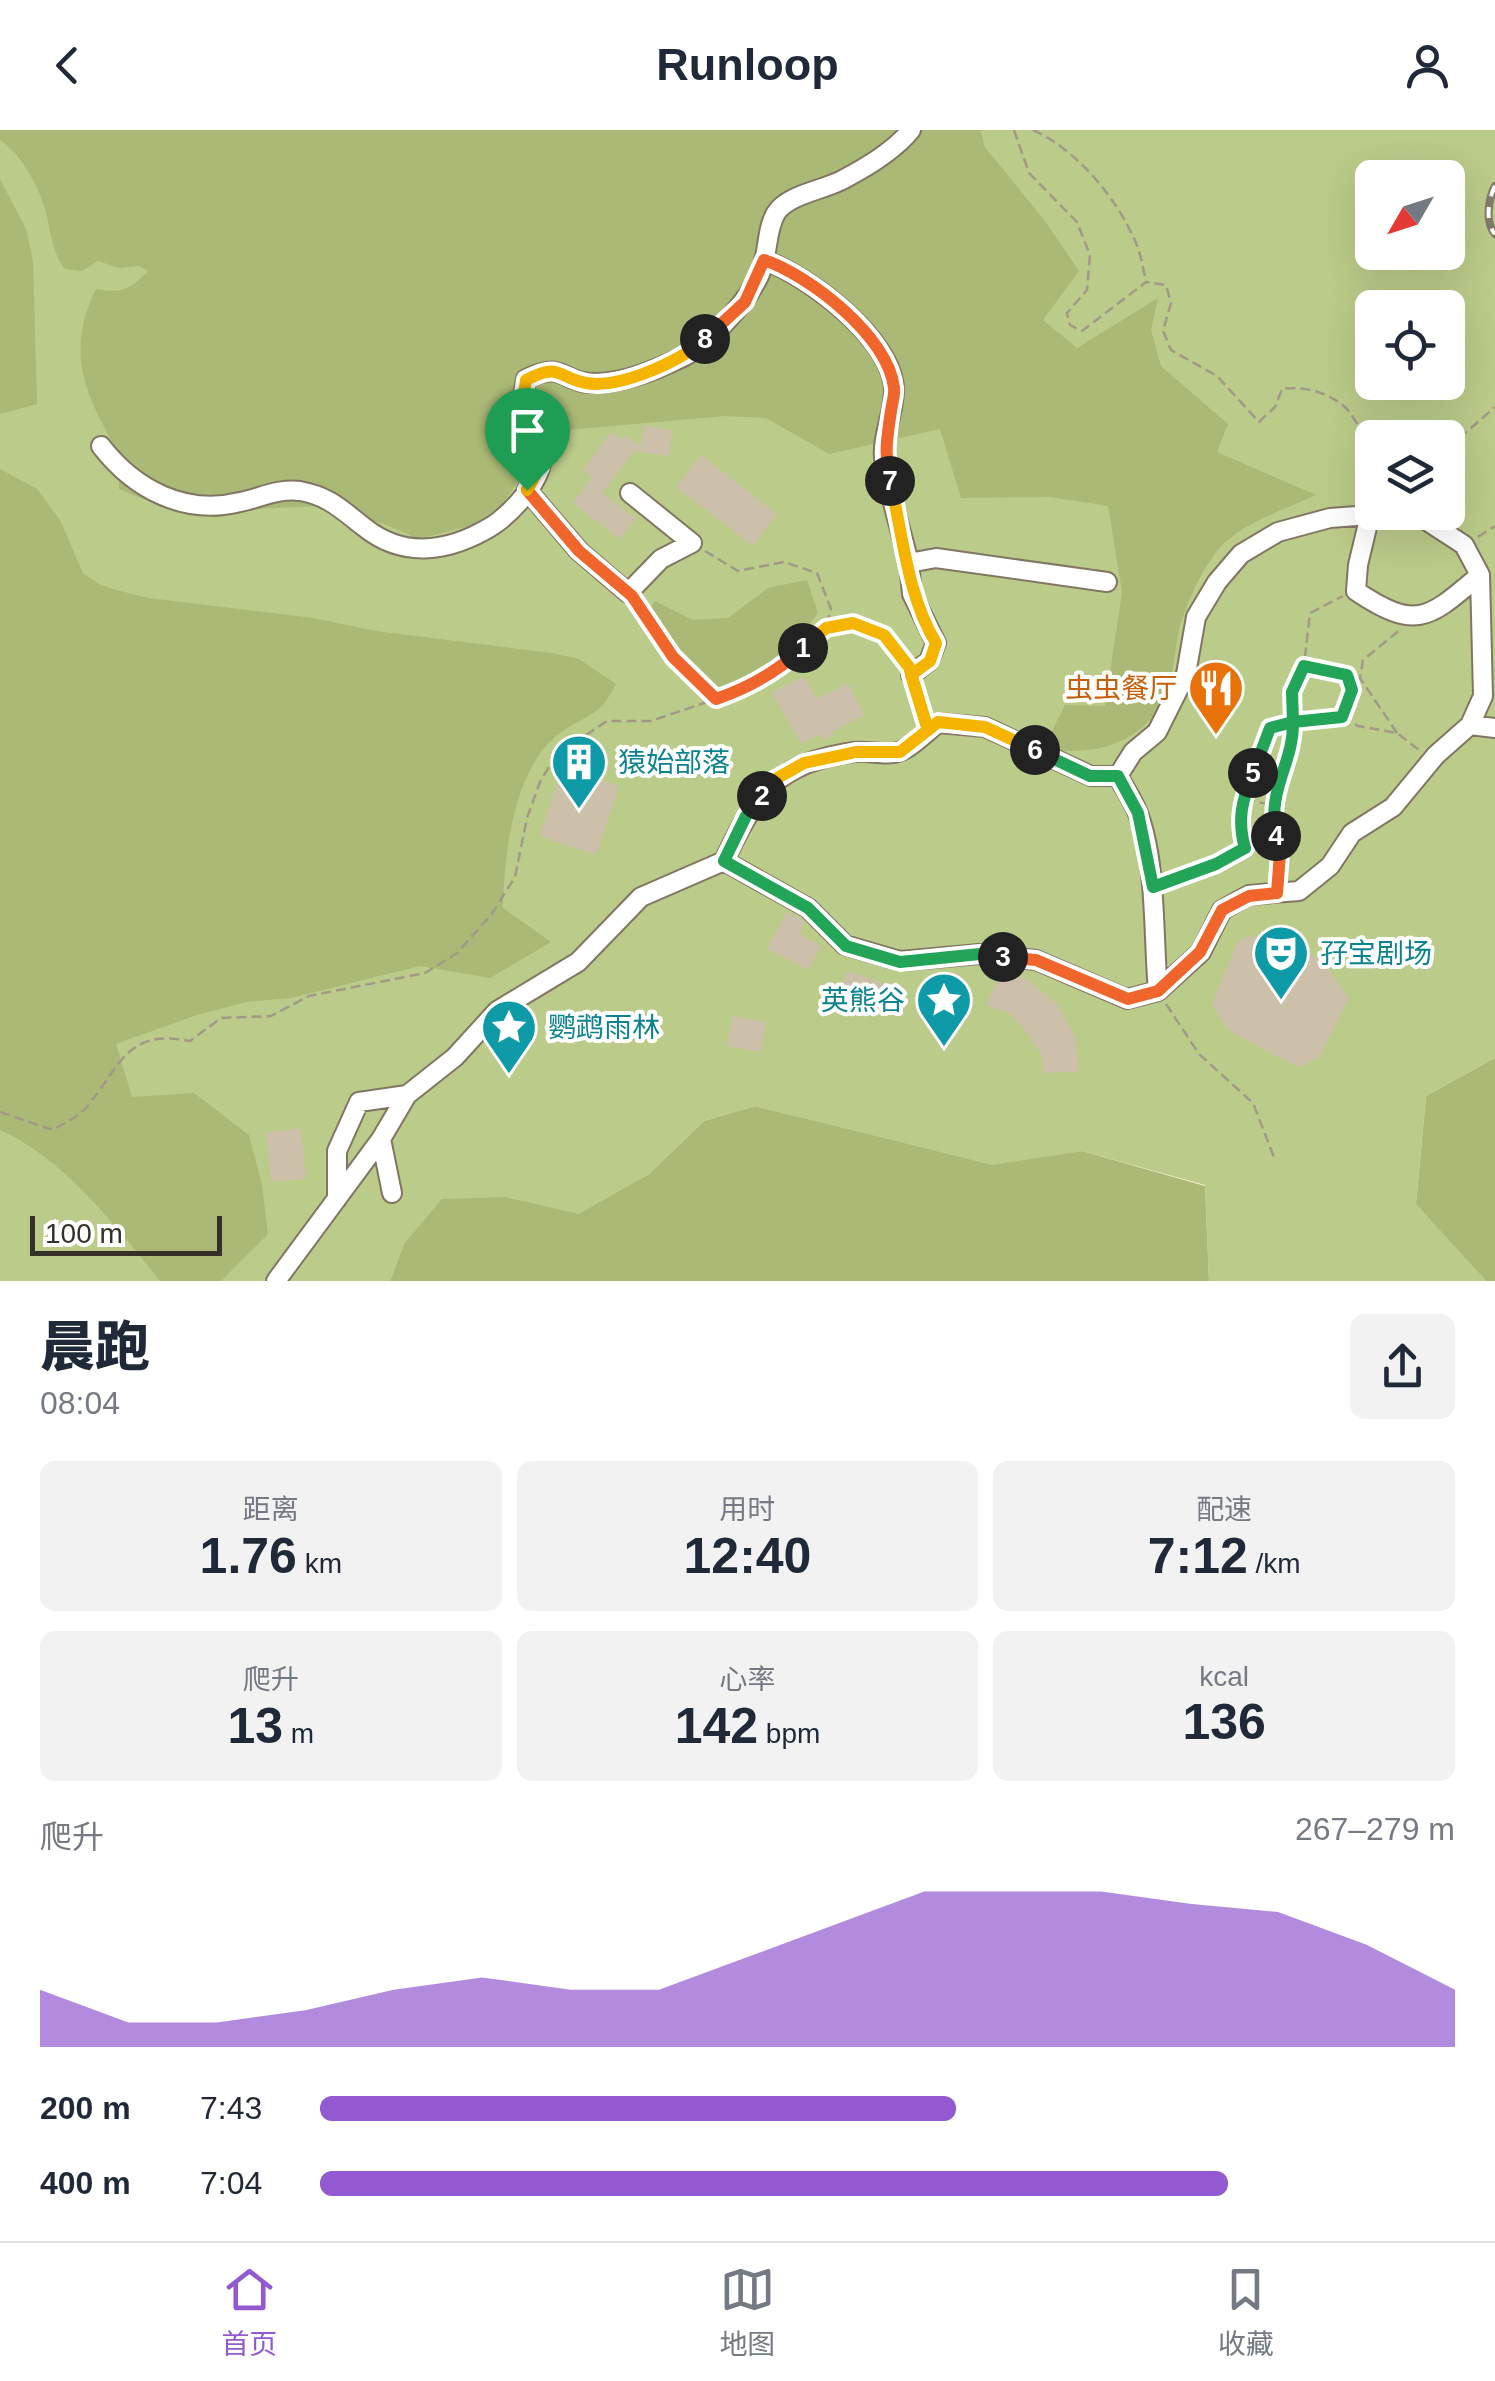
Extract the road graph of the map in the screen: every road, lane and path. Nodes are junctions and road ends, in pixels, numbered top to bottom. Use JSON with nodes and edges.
{"nodes":[{"id":1,"x":912,"y":130,"type":"edge"},
{"id":2,"x":1014,"y":130,"type":"edge"},
{"id":3,"x":1033,"y":130,"type":"edge"},
{"id":4,"x":764,"y":260,"type":"junction"},
{"id":5,"x":1146,"y":282,"type":"junction"},
{"id":6,"x":1495,"y":407,"type":"edge"},
{"id":7,"x":1355,"y":422,"type":"edge"},
{"id":8,"x":1465,"y":433,"type":"edge"},
{"id":9,"x":101,"y":446,"type":"dead end"},
{"id":10,"x":527,"y":490,"type":"junction"},
{"id":11,"x":630,"y":494,"type":"dead end"},
{"id":12,"x":1355,"y":516,"type":"edge"},
{"id":13,"x":1495,"y":526,"type":"edge"},
{"id":14,"x":1366,"y":530,"type":"edge"},
{"id":15,"x":1440,"y":530,"type":"edge"},
{"id":16,"x":692,"y":543,"type":"junction"},
{"id":17,"x":1464,"y":546,"type":"junction"},
{"id":18,"x":909,"y":563,"type":"junction"},
{"id":19,"x":1480,"y":576,"type":"junction"},
{"id":20,"x":1107,"y":582,"type":"dead end"},
{"id":21,"x":1356,"y":591,"type":"junction"},
{"id":22,"x":628,"y":593,"type":"junction"},
{"id":23,"x":1415,"y":618,"type":"junction"},
{"id":24,"x":826,"y":628,"type":"junction"},
{"id":25,"x":1304,"y":666,"type":"junction"},
{"id":26,"x":1361,"y":670,"type":"junction"},
{"id":27,"x":911,"y":675,"type":"junction"},
{"id":28,"x":1347,"y":675,"type":"junction"},
{"id":29,"x":716,"y":699,"type":"junction"},
{"id":30,"x":1342,"y":717,"type":"junction"},
{"id":31,"x":1293,"y":722,"type":"junction"},
{"id":32,"x":1470,"y":725,"type":"junction"},
{"id":33,"x":1495,"y":728,"type":"edge"},
{"id":34,"x":928,"y":730,"type":"junction"},
{"id":35,"x":1397,"y":733,"type":"junction"},
{"id":36,"x":1259,"y":758,"type":"junction"},
{"id":37,"x":1432,"y":759,"type":"junction"},
{"id":38,"x":1280,"y":773,"type":"junction"},
{"id":39,"x":1118,"y":776,"type":"junction"},
{"id":40,"x":1243,"y":798,"type":"junction"},
{"id":41,"x":1272,"y":805,"type":"junction"},
{"id":42,"x":1275,"y":829,"type":"junction"},
{"id":43,"x":1245,"y":848,"type":"junction"},
{"id":44,"x":724,"y":861,"type":"junction"},
{"id":45,"x":1153,"y":887,"type":"junction"},
{"id":46,"x":1277,"y":893,"type":"junction"},
{"id":47,"x":1158,"y":991,"type":"junction"},
{"id":48,"x":407,"y":1095,"type":"junction"},
{"id":49,"x":0,"y":1112,"type":"edge"},
{"id":50,"x":381,"y":1139,"type":"junction"},
{"id":51,"x":1274,"y":1160,"type":"dead end"},
{"id":52,"x":392,"y":1193,"type":"dead end"},
{"id":53,"x":337,"y":1199,"type":"junction"},
{"id":54,"x":276,"y":1281,"type":"edge"}],
"edges":[{"from":1,"to":4,"type":"street"},
{"from":2,"to":5,"type":"path"},
{"from":3,"to":5,"type":"path"},
{"from":4,"to":10,"type":"street"},
{"from":4,"to":18,"type":"street"},
{"from":5,"to":7,"type":"path"},
{"from":6,"to":8,"type":"path"},
{"from":9,"to":10,"type":"street"},
{"from":10,"to":22,"type":"street"},
{"from":11,"to":16,"type":"street"},
{"from":12,"to":39,"type":"street"},
{"from":13,"to":17,"type":"path"},
{"from":14,"to":21,"type":"street"},
{"from":15,"to":17,"type":"street"},
{"from":16,"to":22,"type":"street"},
{"from":16,"to":24,"type":"path"},
{"from":17,"to":19,"type":"street"},
{"from":18,"to":20,"type":"street"},
{"from":18,"to":27,"type":"street"},
{"from":19,"to":23,"type":"street"},
{"from":19,"to":32,"type":"street"},
{"from":21,"to":23,"type":"street"},
{"from":21,"to":25,"type":"path"},
{"from":22,"to":29,"type":"path"},
{"from":23,"to":26,"type":"path"},
{"from":24,"to":27,"type":"path"},
{"from":24,"to":29,"type":"path"},
{"from":25,"to":28,"type":"path"},
{"from":25,"to":31,"type":"path"},
{"from":26,"to":28,"type":"path"},
{"from":26,"to":35,"type":"path"},
{"from":27,"to":34,"type":"path"},
{"from":28,"to":30,"type":"path"},
{"from":29,"to":49,"type":"path"},
{"from":30,"to":31,"type":"path"},
{"from":30,"to":35,"type":"path"},
{"from":31,"to":36,"type":"path"},
{"from":31,"to":38,"type":"path"},
{"from":32,"to":33,"type":"street"},
{"from":32,"to":37,"type":"street"},
{"from":34,"to":39,"type":"street"},
{"from":34,"to":44,"type":"street"},
{"from":35,"to":37,"type":"path"},
{"from":36,"to":38,"type":"path"},
{"from":36,"to":40,"type":"path"},
{"from":37,"to":46,"type":"street"},
{"from":38,"to":41,"type":"path"},
{"from":39,"to":45,"type":"street"},
{"from":40,"to":41,"type":"path"},
{"from":40,"to":43,"type":"path"},
{"from":41,"to":42,"type":"path"},
{"from":42,"to":43,"type":"path"},
{"from":42,"to":46,"type":"path"},
{"from":43,"to":45,"type":"path"},
{"from":44,"to":47,"type":"street"},
{"from":44,"to":48,"type":"street"},
{"from":45,"to":47,"type":"street"},
{"from":46,"to":47,"type":"street"},
{"from":47,"to":51,"type":"path"},
{"from":48,"to":50,"type":"street"},
{"from":48,"to":53,"type":"street"},
{"from":50,"to":52,"type":"street"},
{"from":50,"to":53,"type":"street"},
{"from":53,"to":54,"type":"street"}]}
